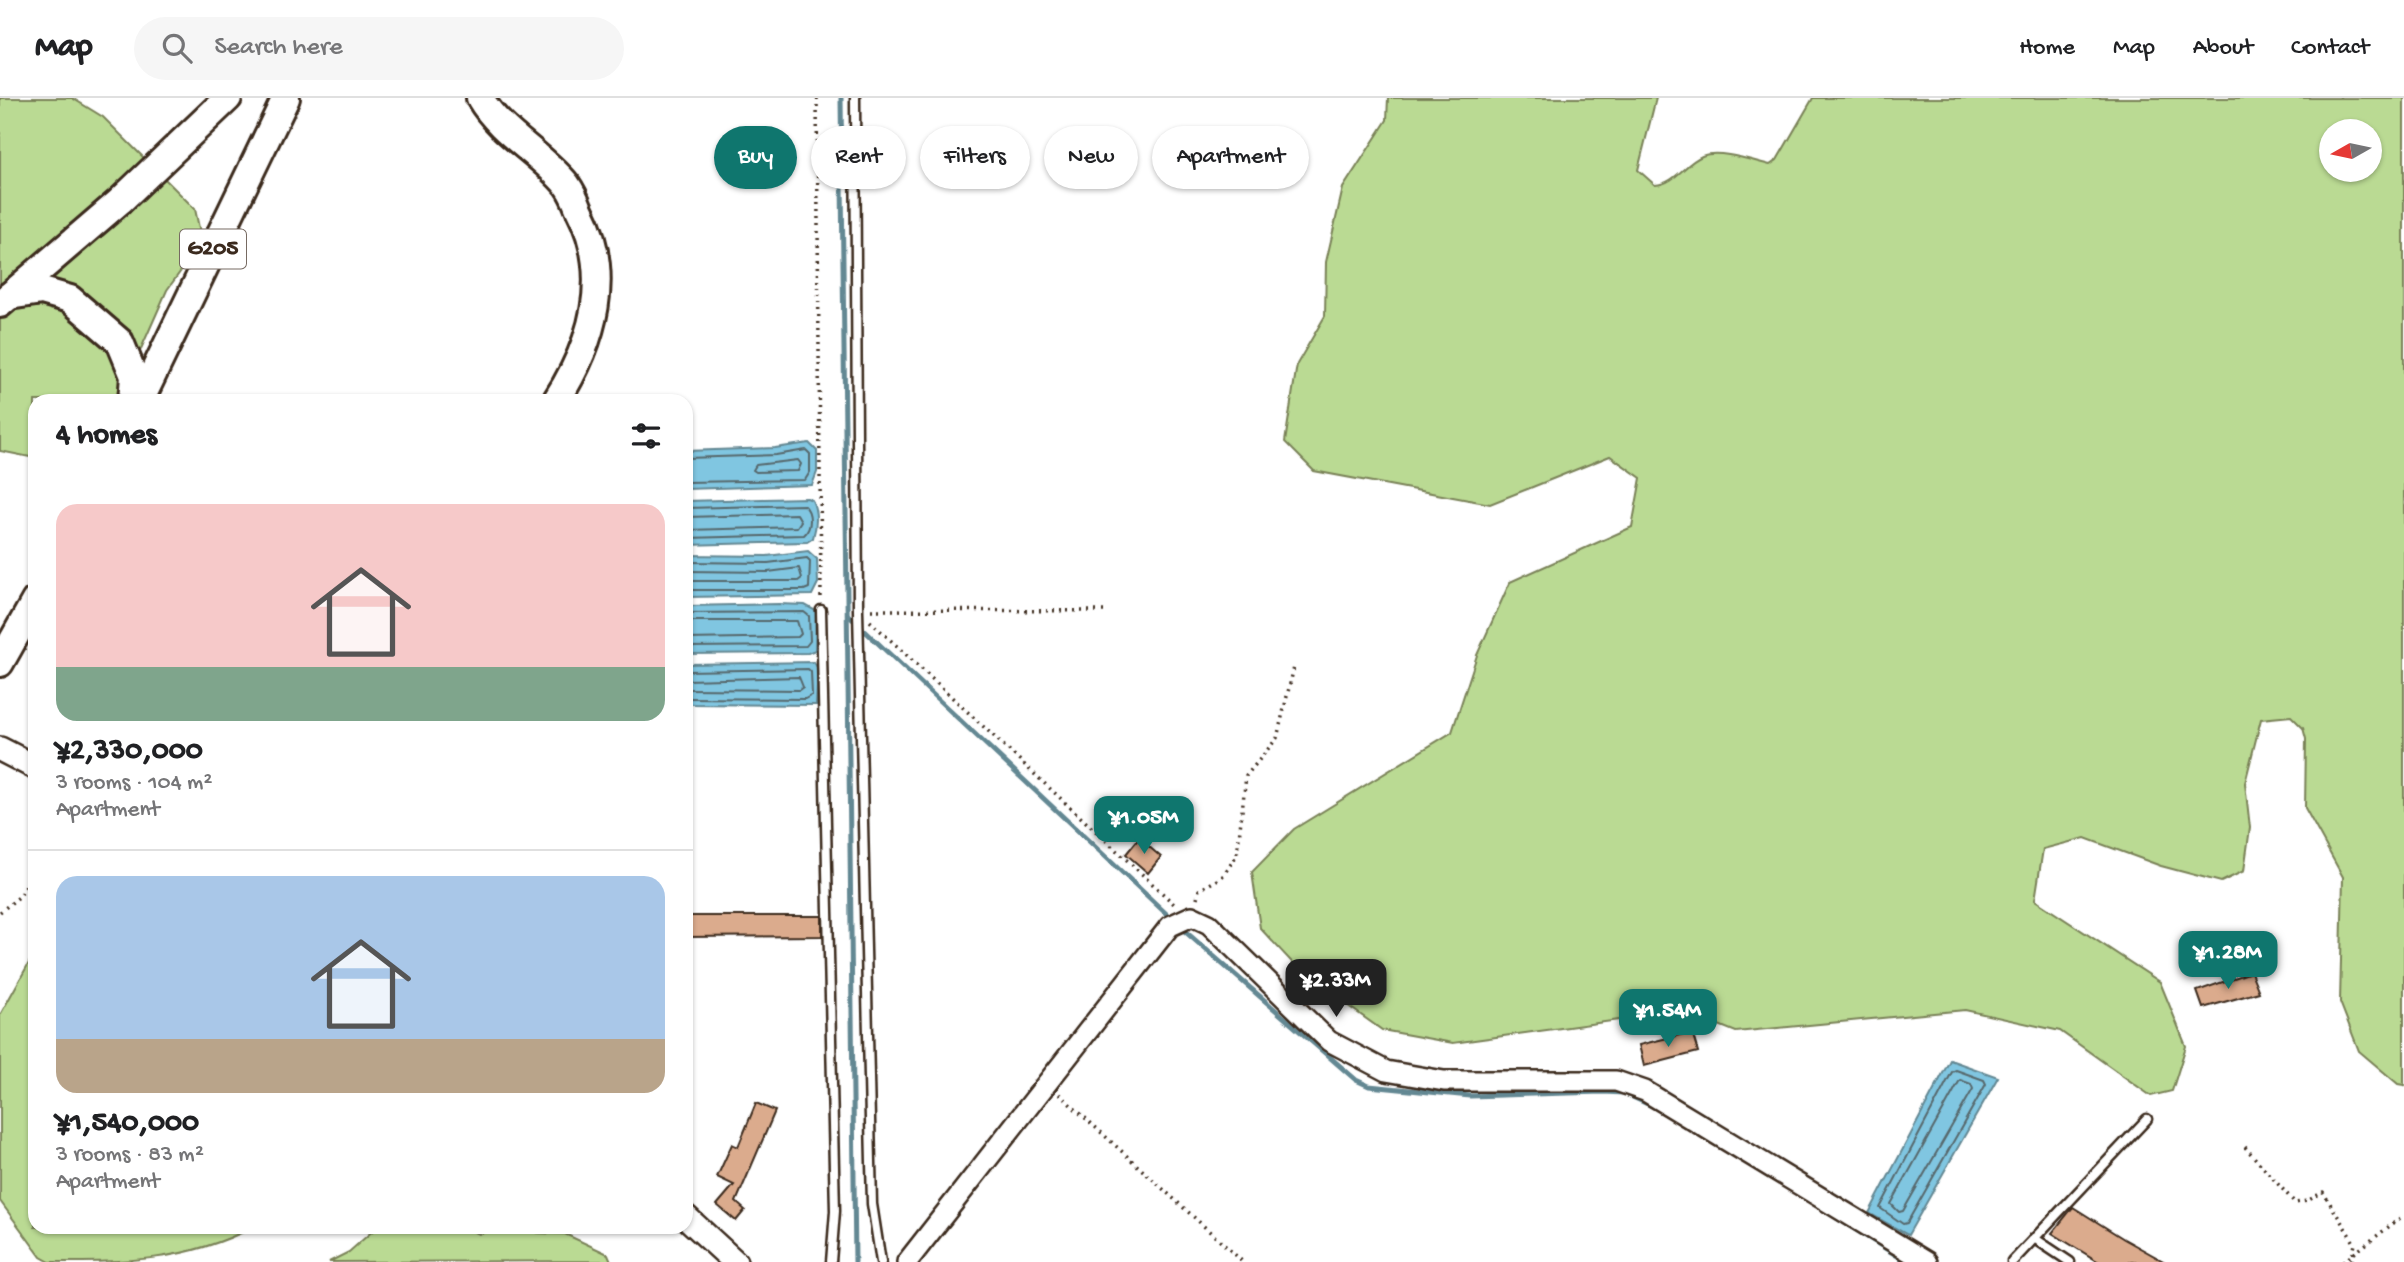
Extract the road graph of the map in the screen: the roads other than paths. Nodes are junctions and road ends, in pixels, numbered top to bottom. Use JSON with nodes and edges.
{"nodes":[{"id":1,"x":228,"y":98,"type":"edge"},
{"id":2,"x":286,"y":98,"type":"edge"},
{"id":3,"x":480,"y":98,"type":"edge"},
{"id":4,"x":855,"y":98,"type":"edge"},
{"id":5,"x":5,"y":300,"type":"edge"},
{"id":6,"x":133,"y":394,"type":"edge"},
{"id":7,"x":143,"y":394,"type":"edge"},
{"id":8,"x":561,"y":394,"type":"edge"},
{"id":9,"x":821,"y":610,"type":"road end"},
{"id":10,"x":28,"y":613,"type":"edge"},
{"id":11,"x":0,"y":663,"type":"edge"},
{"id":12,"x":0,"y":749,"type":"edge"},
{"id":13,"x":28,"y":763,"type":"edge"},
{"id":14,"x":2147,"y":1119,"type":"dead end"},
{"id":15,"x":693,"y":1224,"type":"edge"},
{"id":16,"x":2034,"y":1238,"type":"junction"},
{"id":17,"x":731,"y":1261,"type":"edge"},
{"id":18,"x":831,"y":1262,"type":"edge"},
{"id":19,"x":881,"y":1262,"type":"edge"},
{"id":20,"x":907,"y":1262,"type":"edge"},
{"id":21,"x":1927,"y":1262,"type":"edge"},
{"id":22,"x":2012,"y":1262,"type":"edge"},
{"id":23,"x":2070,"y":1262,"type":"edge"}],
"edges":[{"from":1,"to":5,"type":"highway"},
{"from":2,"to":7,"type":"highway","number":"G205"},
{"from":3,"to":8,"type":"highway"},
{"from":4,"to":19,"type":"lane"},
{"from":5,"to":6,"type":"highway"},
{"from":9,"to":18,"type":"lane"},
{"from":10,"to":11,"type":"highway"},
{"from":12,"to":13,"type":"main road"},
{"from":14,"to":16,"type":"lane"},
{"from":15,"to":17,"type":"main road"},
{"from":16,"to":22,"type":"lane"},
{"from":16,"to":23,"type":"lane"},
{"from":20,"to":21,"type":"street"}]}
